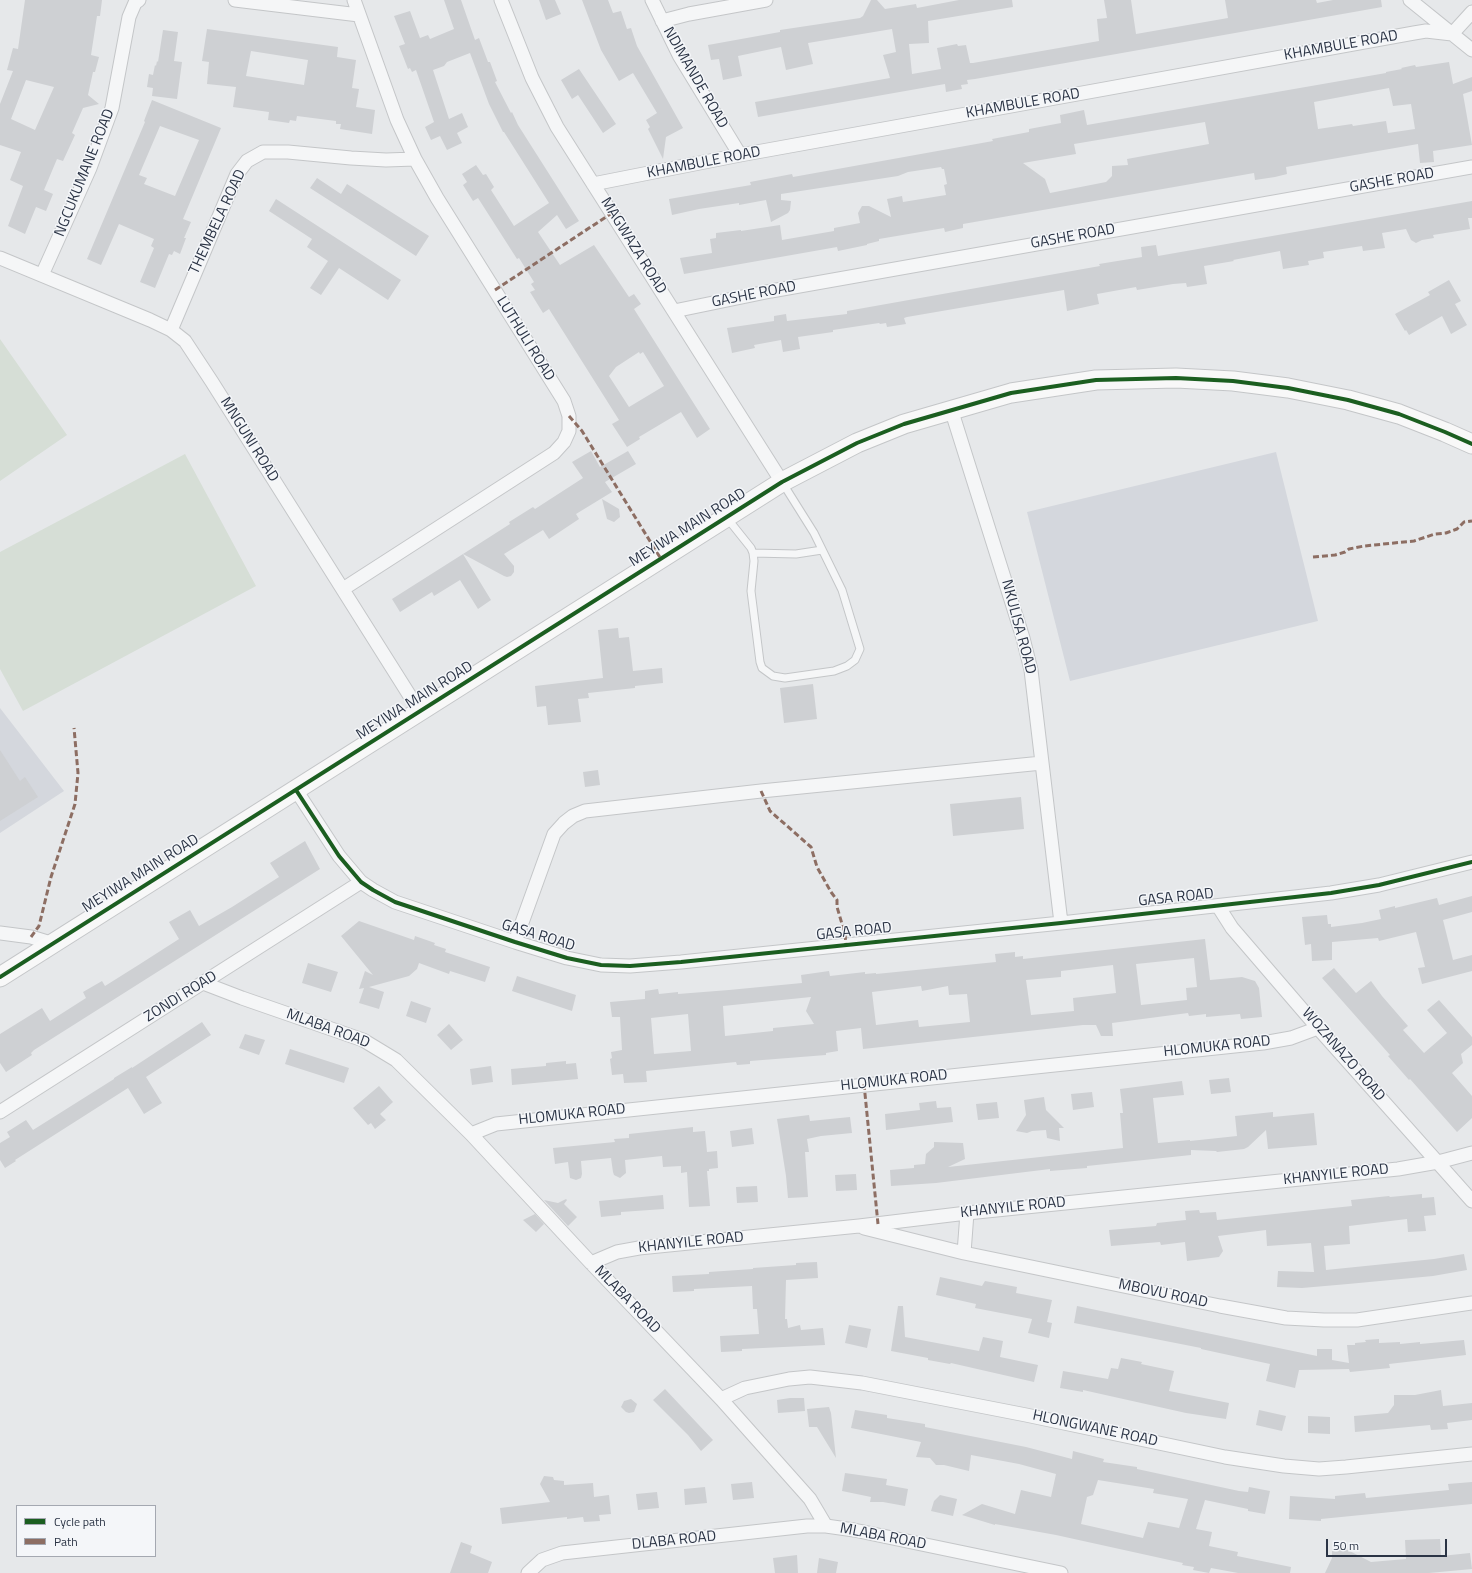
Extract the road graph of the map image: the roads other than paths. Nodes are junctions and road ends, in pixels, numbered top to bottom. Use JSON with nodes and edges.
{"nodes":[{"id":1,"x":139,"y":0,"type":"edge"},
{"id":2,"x":235,"y":0,"type":"edge"},
{"id":3,"x":354,"y":0,"type":"edge"},
{"id":4,"x":501,"y":0,"type":"edge"},
{"id":5,"x":652,"y":0,"type":"edge"},
{"id":6,"x":766,"y":0,"type":"edge"},
{"id":7,"x":1410,"y":0,"type":"edge"},
{"id":8,"x":1472,"y":12,"type":"edge"},
{"id":9,"x":359,"y":15,"type":"junction"},
{"id":10,"x":662,"y":21,"type":"junction"},
{"id":11,"x":1452,"y":34,"type":"junction"},
{"id":12,"x":1472,"y":50,"type":"edge"},
{"id":13,"x":740,"y":155,"type":"junction"},
{"id":14,"x":415,"y":159,"type":"junction"},
{"id":15,"x":1472,"y":167,"type":"edge"},
{"id":16,"x":593,"y":184,"type":"junction"},
{"id":17,"x":0,"y":258,"type":"edge"},
{"id":18,"x":42,"y":275,"type":"junction"},
{"id":19,"x":674,"y":311,"type":"junction"},
{"id":20,"x":171,"y":330,"type":"junction"},
{"id":21,"x":951,"y":409,"type":"junction"},
{"id":22,"x":1472,"y":444,"type":"edge"},
{"id":23,"x":782,"y":482,"type":"junction"},
{"id":24,"x":726,"y":518,"type":"junction"},
{"id":25,"x":822,"y":550,"type":"junction"},
{"id":26,"x":753,"y":553,"type":"junction"},
{"id":27,"x":343,"y":589,"type":"junction"},
{"id":28,"x":420,"y":712,"type":"junction"},
{"id":29,"x":1042,"y":763,"type":"junction"},
{"id":30,"x":296,"y":790,"type":"junction"},
{"id":31,"x":1472,"y":862,"type":"edge"},
{"id":32,"x":361,"y":882,"type":"junction"},
{"id":33,"x":1218,"y":906,"type":"junction"},
{"id":34,"x":1061,"y":923,"type":"junction"},
{"id":35,"x":0,"y":933,"type":"edge"},
{"id":36,"x":515,"y":942,"type":"junction"},
{"id":37,"x":54,"y":944,"type":"junction"},
{"id":38,"x":0,"y":978,"type":"edge"},
{"id":39,"x":203,"y":983,"type":"junction"},
{"id":40,"x":1318,"y":1028,"type":"junction"},
{"id":41,"x":0,"y":1112,"type":"edge"},
{"id":42,"x":471,"y":1134,"type":"junction"},
{"id":43,"x":1472,"y":1153,"type":"edge"},
{"id":44,"x":1438,"y":1162,"type":"junction"},
{"id":45,"x":1472,"y":1201,"type":"edge"},
{"id":46,"x":967,"y":1213,"type":"junction"},
{"id":47,"x":859,"y":1226,"type":"junction"},
{"id":48,"x":964,"y":1253,"type":"junction"},
{"id":49,"x":591,"y":1263,"type":"junction"},
{"id":50,"x":1472,"y":1303,"type":"edge"},
{"id":51,"x":722,"y":1399,"type":"junction"},
{"id":52,"x":1472,"y":1454,"type":"edge"},
{"id":53,"x":826,"y":1526,"type":"junction"},
{"id":54,"x":528,"y":1573,"type":"edge"},
{"id":55,"x":1061,"y":1573,"type":"edge"}],
"edges":[{"from":1,"to":18,"type":"street","name":"NGCUKUMANE ROAD"},
{"from":2,"to":9,"type":"street"},
{"from":3,"to":9,"type":"street","name":"LUTHULI ROAD"},
{"from":4,"to":16,"type":"street","name":"MAGWAZA ROAD"},
{"from":5,"to":10,"type":"street","name":"NDIMANDE ROAD"},
{"from":6,"to":10,"type":"street"},
{"from":7,"to":11,"type":"street"},
{"from":8,"to":11,"type":"street"},
{"from":9,"to":14,"type":"street","name":"LUTHULI ROAD"},
{"from":10,"to":13,"type":"street","name":"NDIMANDE ROAD"},
{"from":11,"to":12,"type":"street"},
{"from":11,"to":13,"type":"street","name":"KHAMBULE ROAD"},
{"from":13,"to":16,"type":"street","name":"KHAMBULE ROAD"},
{"from":14,"to":20,"type":"street","name":"THEMBELA ROAD"},
{"from":14,"to":27,"type":"street","name":"LUTHULI ROAD"},
{"from":15,"to":19,"type":"street","name":"GASHE ROAD"},
{"from":16,"to":19,"type":"street","name":"MAGWAZA ROAD"},
{"from":17,"to":18,"type":"street","name":"MNGUNI ROAD"},
{"from":18,"to":20,"type":"street","name":"MNGUNI ROAD"},
{"from":19,"to":23,"type":"street","name":"MAGWAZA ROAD"},
{"from":20,"to":27,"type":"street","name":"MNGUNI ROAD"},
{"from":21,"to":22,"type":"street","name":"MEYIWA MAIN ROAD"},
{"from":21,"to":23,"type":"street","name":"MEYIWA MAIN ROAD"},
{"from":21,"to":29,"type":"street","name":"NKULISA ROAD"},
{"from":23,"to":24,"type":"street","name":"MEYIWA MAIN ROAD"},
{"from":23,"to":25,"type":"lane"},
{"from":24,"to":26,"type":"lane"},
{"from":24,"to":28,"type":"street","name":"MEYIWA MAIN ROAD"},
{"from":25,"to":26,"type":"lane"},
{"from":25,"to":26,"type":"lane"},
{"from":27,"to":28,"type":"street","name":"MNGUNI ROAD"},
{"from":28,"to":30,"type":"street","name":"MEYIWA MAIN ROAD"},
{"from":29,"to":34,"type":"street","name":"NKULISA ROAD"},
{"from":29,"to":36,"type":"street"},
{"from":30,"to":32,"type":"street","name":"GASA ROAD"},
{"from":30,"to":37,"type":"street","name":"MEYIWA MAIN ROAD"},
{"from":31,"to":33,"type":"street","name":"GASA ROAD"},
{"from":32,"to":36,"type":"street","name":"GASA ROAD"},
{"from":32,"to":39,"type":"street","name":"ZONDI ROAD"},
{"from":33,"to":34,"type":"street","name":"GASA ROAD"},
{"from":33,"to":40,"type":"street","name":"WOZANAZO ROAD"},
{"from":34,"to":36,"type":"street","name":"GASA ROAD"},
{"from":35,"to":37,"type":"street"},
{"from":37,"to":38,"type":"street","name":"MEYIWA MAIN ROAD"},
{"from":39,"to":41,"type":"street","name":"ZONDI ROAD"},
{"from":39,"to":42,"type":"street","name":"MLABA ROAD"},
{"from":40,"to":42,"type":"street","name":"HLOMUKA ROAD"},
{"from":40,"to":44,"type":"street","name":"WOZANAZO ROAD"},
{"from":42,"to":49,"type":"street","name":"MLABA ROAD"},
{"from":43,"to":44,"type":"street","name":"KHANYILE ROAD"},
{"from":44,"to":45,"type":"street","name":"WOZANAZO ROAD"},
{"from":44,"to":46,"type":"street","name":"KHANYILE ROAD"},
{"from":46,"to":47,"type":"street","name":"KHANYILE ROAD"},
{"from":46,"to":48,"type":"street"},
{"from":47,"to":48,"type":"street","name":"MBOVU ROAD"},
{"from":47,"to":49,"type":"street","name":"KHANYILE ROAD"},
{"from":48,"to":50,"type":"street","name":"MBOVU ROAD"},
{"from":49,"to":51,"type":"street","name":"MLABA ROAD"},
{"from":51,"to":52,"type":"street","name":"HLONGWANE ROAD"},
{"from":51,"to":53,"type":"street","name":"MLABA ROAD"},
{"from":53,"to":54,"type":"street","name":"DLABA ROAD"},
{"from":53,"to":55,"type":"street","name":"MLABA ROAD"}]}
